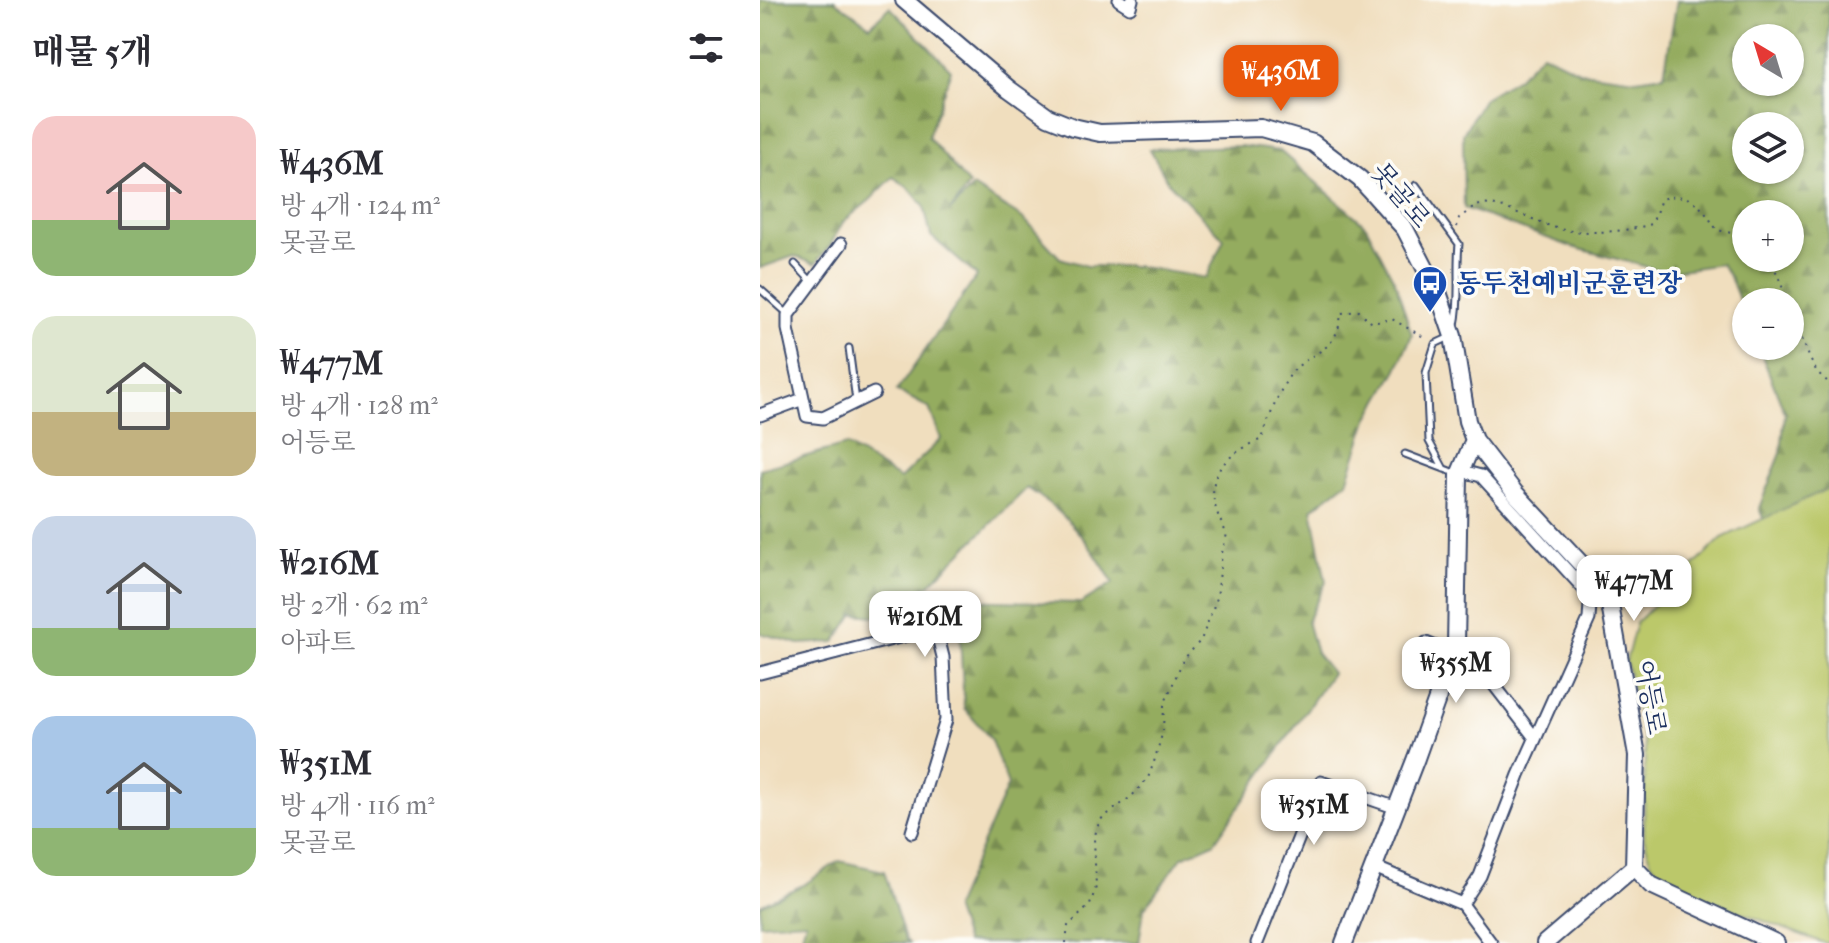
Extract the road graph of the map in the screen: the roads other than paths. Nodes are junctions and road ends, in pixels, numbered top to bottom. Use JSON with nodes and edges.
{"nodes":[{"id":1,"x":904,"y":0,"type":"edge"},
{"id":2,"x":1119,"y":0,"type":"edge"},
{"id":3,"x":1132,"y":0,"type":"edge"},
{"id":4,"x":1416,"y":185,"type":"dead end"},
{"id":5,"x":841,"y":244,"type":"dead end"},
{"id":6,"x":795,"y":264,"type":"dead end"},
{"id":7,"x":813,"y":282,"type":"junction"},
{"id":8,"x":760,"y":289,"type":"edge"},
{"id":9,"x":788,"y":315,"type":"junction"},
{"id":10,"x":1453,"y":336,"type":"junction"},
{"id":11,"x":849,"y":348,"type":"dead end"},
{"id":12,"x":874,"y":393,"type":"dead end"},
{"id":13,"x":803,"y":399,"type":"junction"},
{"id":14,"x":857,"y":402,"type":"junction"},
{"id":15,"x":760,"y":415,"type":"edge"},
{"id":16,"x":1474,"y":440,"type":"junction"},
{"id":17,"x":1405,"y":454,"type":"dead end"},
{"id":18,"x":1455,"y":471,"type":"junction"},
{"id":19,"x":1426,"y":643,"type":"dead end"},
{"id":20,"x":1454,"y":652,"type":"junction"},
{"id":21,"x":760,"y":673,"type":"edge"},
{"id":22,"x":1535,"y":738,"type":"junction"},
{"id":23,"x":1397,"y":808,"type":"junction"},
{"id":24,"x":912,"y":832,"type":"dead end"},
{"id":25,"x":1374,"y":867,"type":"junction"},
{"id":26,"x":1634,"y":867,"type":"junction"},
{"id":27,"x":1462,"y":904,"type":"junction"},
{"id":28,"x":1257,"y":943,"type":"edge"},
{"id":29,"x":1344,"y":943,"type":"edge"},
{"id":30,"x":1491,"y":943,"type":"edge"},
{"id":31,"x":1545,"y":943,"type":"edge"},
{"id":32,"x":1776,"y":943,"type":"edge"}],
"edges":[{"from":1,"to":10,"type":"street","name":"못골로"},
{"from":2,"to":3,"type":"street"},
{"from":4,"to":10,"type":"lane"},
{"from":5,"to":7,"type":"street"},
{"from":6,"to":7,"type":"lane"},
{"from":7,"to":9,"type":"street"},
{"from":8,"to":9,"type":"lane"},
{"from":9,"to":13,"type":"street"},
{"from":10,"to":16,"type":"street","name":"못골로"},
{"from":10,"to":18,"type":"lane"},
{"from":11,"to":14,"type":"lane"},
{"from":12,"to":14,"type":"street"},
{"from":13,"to":14,"type":"street"},
{"from":13,"to":15,"type":"street"},
{"from":16,"to":18,"type":"street"},
{"from":16,"to":26,"type":"street","name":"어등로"},
{"from":17,"to":18,"type":"lane"},
{"from":18,"to":20,"type":"street"},
{"from":18,"to":22,"type":"street"},
{"from":19,"to":20,"type":"street"},
{"from":20,"to":22,"type":"street"},
{"from":20,"to":23,"type":"street"},
{"from":21,"to":24,"type":"street"},
{"from":22,"to":27,"type":"street"},
{"from":23,"to":25,"type":"street"},
{"from":23,"to":28,"type":"street"},
{"from":25,"to":27,"type":"street"},
{"from":25,"to":29,"type":"street"},
{"from":26,"to":31,"type":"street"},
{"from":26,"to":32,"type":"street"},
{"from":27,"to":30,"type":"street"}]}
